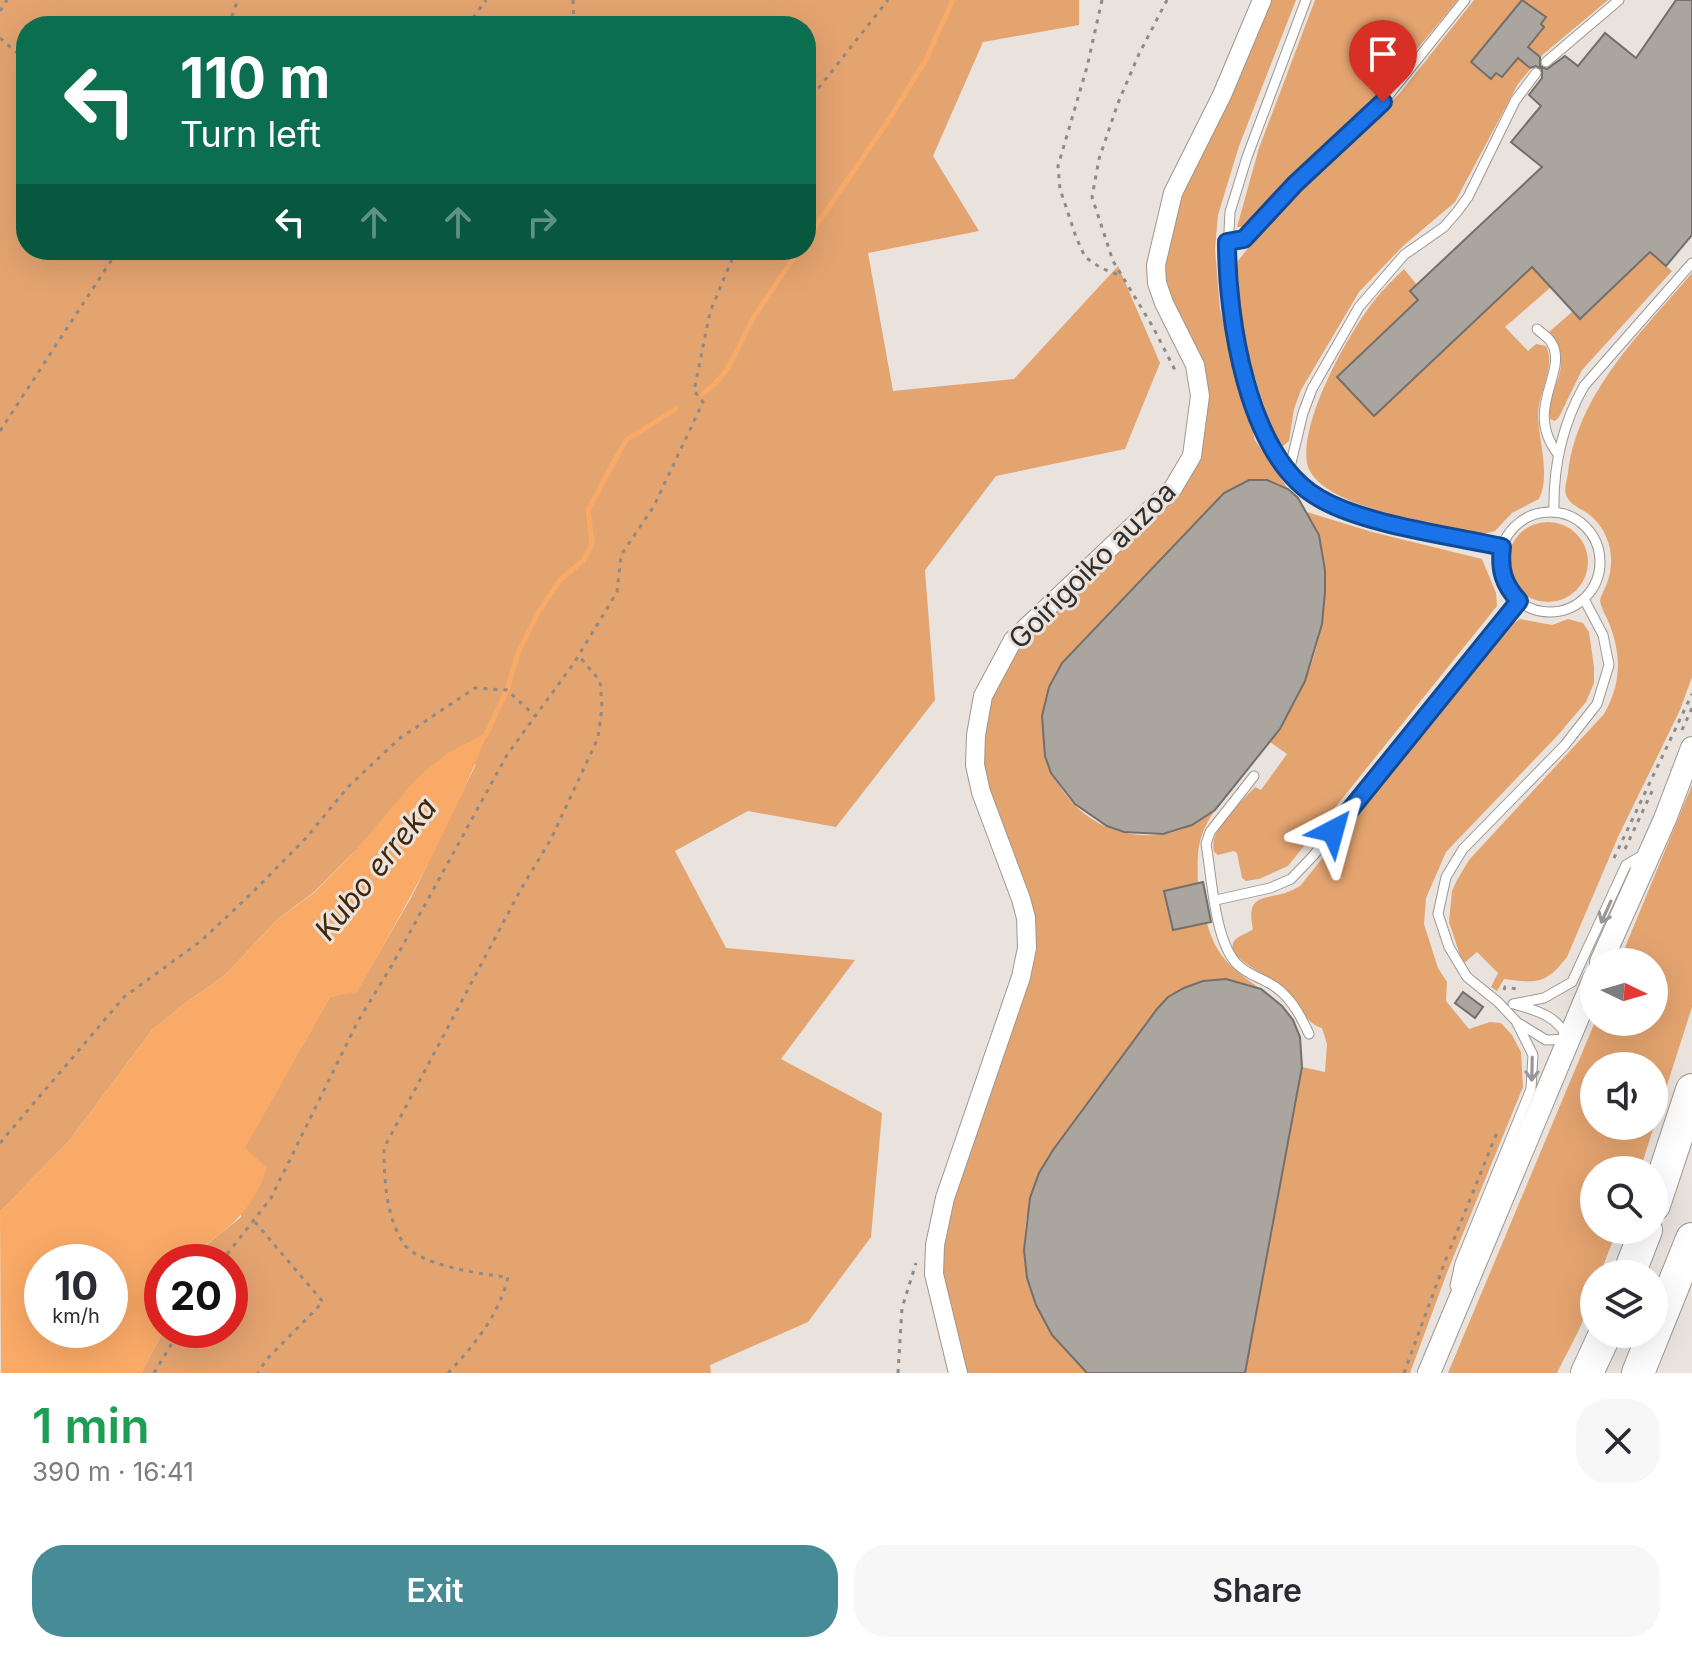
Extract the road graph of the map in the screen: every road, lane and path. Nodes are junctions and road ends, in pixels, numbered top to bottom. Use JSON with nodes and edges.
{"nodes":[{"id":1,"x":7,"y":0,"type":"edge"},
{"id":2,"x":888,"y":0,"type":"edge"},
{"id":3,"x":1102,"y":0,"type":"edge"},
{"id":4,"x":1167,"y":0,"type":"edge"},
{"id":5,"x":1262,"y":0,"type":"edge"},
{"id":6,"x":1306,"y":0,"type":"edge"},
{"id":7,"x":1465,"y":0,"type":"edge"},
{"id":8,"x":1619,"y":0,"type":"edge"},
{"id":9,"x":0,"y":11,"type":"edge"},
{"id":10,"x":0,"y":38,"type":"edge"},
{"id":11,"x":16,"y":52,"type":"edge"},
{"id":12,"x":1546,"y":62,"type":"dead end"},
{"id":13,"x":1536,"y":73,"type":"dead end"},
{"id":14,"x":816,"y":91,"type":"edge"},
{"id":15,"x":1227,"y":242,"type":"junction"},
{"id":16,"x":111,"y":260,"type":"edge"},
{"id":17,"x":732,"y":260,"type":"edge"},
{"id":18,"x":1692,"y":263,"type":"edge"},
{"id":19,"x":1121,"y":276,"type":"junction"},
{"id":20,"x":1537,"y":329,"type":"dead end"},
{"id":21,"x":1180,"y":381,"type":"dead end"},
{"id":22,"x":0,"y":431,"type":"edge"},
{"id":23,"x":1558,"y":454,"type":"junction"},
{"id":24,"x":1289,"y":471,"type":"junction"},
{"id":25,"x":1554,"y":512,"type":"junction"},
{"id":26,"x":1502,"y":547,"type":"junction"},
{"id":27,"x":1584,"y":599,"type":"junction"},
{"id":28,"x":1519,"y":601,"type":"junction"},
{"id":29,"x":578,"y":655,"type":"junction"},
{"id":30,"x":1692,"y":694,"type":"edge"},
{"id":31,"x":1692,"y":708,"type":"edge"},
{"id":32,"x":535,"y":716,"type":"junction"},
{"id":33,"x":1692,"y":748,"type":"edge"},
{"id":34,"x":1254,"y":776,"type":"dead end"},
{"id":35,"x":1649,"y":851,"type":"junction"},
{"id":36,"x":1623,"y":854,"type":"dead end"},
{"id":37,"x":1612,"y":862,"type":"dead end"},
{"id":38,"x":1216,"y":900,"type":"junction"},
{"id":39,"x":1607,"y":948,"type":"edge"},
{"id":40,"x":1498,"y":1002,"type":"junction"},
{"id":41,"x":1513,"y":1004,"type":"junction"},
{"id":42,"x":1580,"y":1011,"type":"edge"},
{"id":43,"x":1516,"y":1021,"type":"junction"},
{"id":44,"x":1309,"y":1034,"type":"dead end"},
{"id":45,"x":1568,"y":1039,"type":"junction"},
{"id":46,"x":1692,"y":1090,"type":"edge"},
{"id":47,"x":0,"y":1143,"type":"edge"},
{"id":48,"x":1668,"y":1163,"type":"edge"},
{"id":49,"x":255,"y":1222,"type":"junction"},
{"id":50,"x":1692,"y":1239,"type":"edge"},
{"id":51,"x":236,"y":1244,"type":"edge"},
{"id":52,"x":916,"y":1263,"type":"dead end"},
{"id":53,"x":1447,"y":1327,"type":"junction"},
{"id":54,"x":169,"y":1348,"type":"edge"},
{"id":55,"x":1599,"y":1348,"type":"edge"},
{"id":56,"x":154,"y":1373,"type":"edge"},
{"id":57,"x":258,"y":1373,"type":"edge"},
{"id":58,"x":448,"y":1373,"type":"edge"},
{"id":59,"x":898,"y":1373,"type":"edge"},
{"id":60,"x":958,"y":1373,"type":"edge"},
{"id":61,"x":1429,"y":1373,"type":"edge"},
{"id":62,"x":1587,"y":1373,"type":"edge"},
{"id":63,"x":1638,"y":1373,"type":"edge"}],
"edges":[{"from":1,"to":9,"type":"path"},
{"from":2,"to":14,"type":"path"},
{"from":3,"to":19,"type":"path"},
{"from":4,"to":19,"type":"path"},
{"from":5,"to":60,"type":"street","name":"Goirigoiko auzoa"},
{"from":6,"to":15,"type":"lane"},
{"from":7,"to":15,"type":"lane"},
{"from":8,"to":12,"type":"lane"},
{"from":10,"to":11,"type":"path"},
{"from":13,"to":24,"type":"lane"},
{"from":15,"to":24,"type":"lane"},
{"from":16,"to":22,"type":"path"},
{"from":17,"to":29,"type":"path"},
{"from":18,"to":23,"type":"lane"},
{"from":19,"to":21,"type":"path"},
{"from":20,"to":23,"type":"lane"},
{"from":23,"to":25,"type":"lane"},
{"from":24,"to":26,"type":"lane"},
{"from":25,"to":26,"type":"lane"},
{"from":25,"to":27,"type":"lane"},
{"from":26,"to":28,"type":"lane"},
{"from":27,"to":28,"type":"lane"},
{"from":27,"to":40,"type":"lane"},
{"from":28,"to":38,"type":"lane"},
{"from":29,"to":32,"type":"path"},
{"from":29,"to":58,"type":"path"},
{"from":30,"to":37,"type":"path"},
{"from":31,"to":36,"type":"path"},
{"from":32,"to":47,"type":"path"},
{"from":32,"to":49,"type":"path"},
{"from":33,"to":35,"type":"street"},
{"from":34,"to":38,"type":"lane"},
{"from":35,"to":39,"type":"street"},
{"from":35,"to":41,"type":"lane","one_way":true},
{"from":38,"to":44,"type":"lane"},
{"from":40,"to":41,"type":"lane"},
{"from":40,"to":43,"type":"lane"},
{"from":41,"to":45,"type":"lane"},
{"from":42,"to":45,"type":"street"},
{"from":43,"to":45,"type":"lane"},
{"from":43,"to":53,"type":"lane","one_way":true},
{"from":45,"to":53,"type":"street"},
{"from":46,"to":48,"type":"highway"},
{"from":49,"to":51,"type":"path"},
{"from":49,"to":57,"type":"path"},
{"from":50,"to":63,"type":"highway"},
{"from":52,"to":59,"type":"path"},
{"from":53,"to":61,"type":"street"},
{"from":54,"to":56,"type":"path"},
{"from":55,"to":62,"type":"highway"}]}
